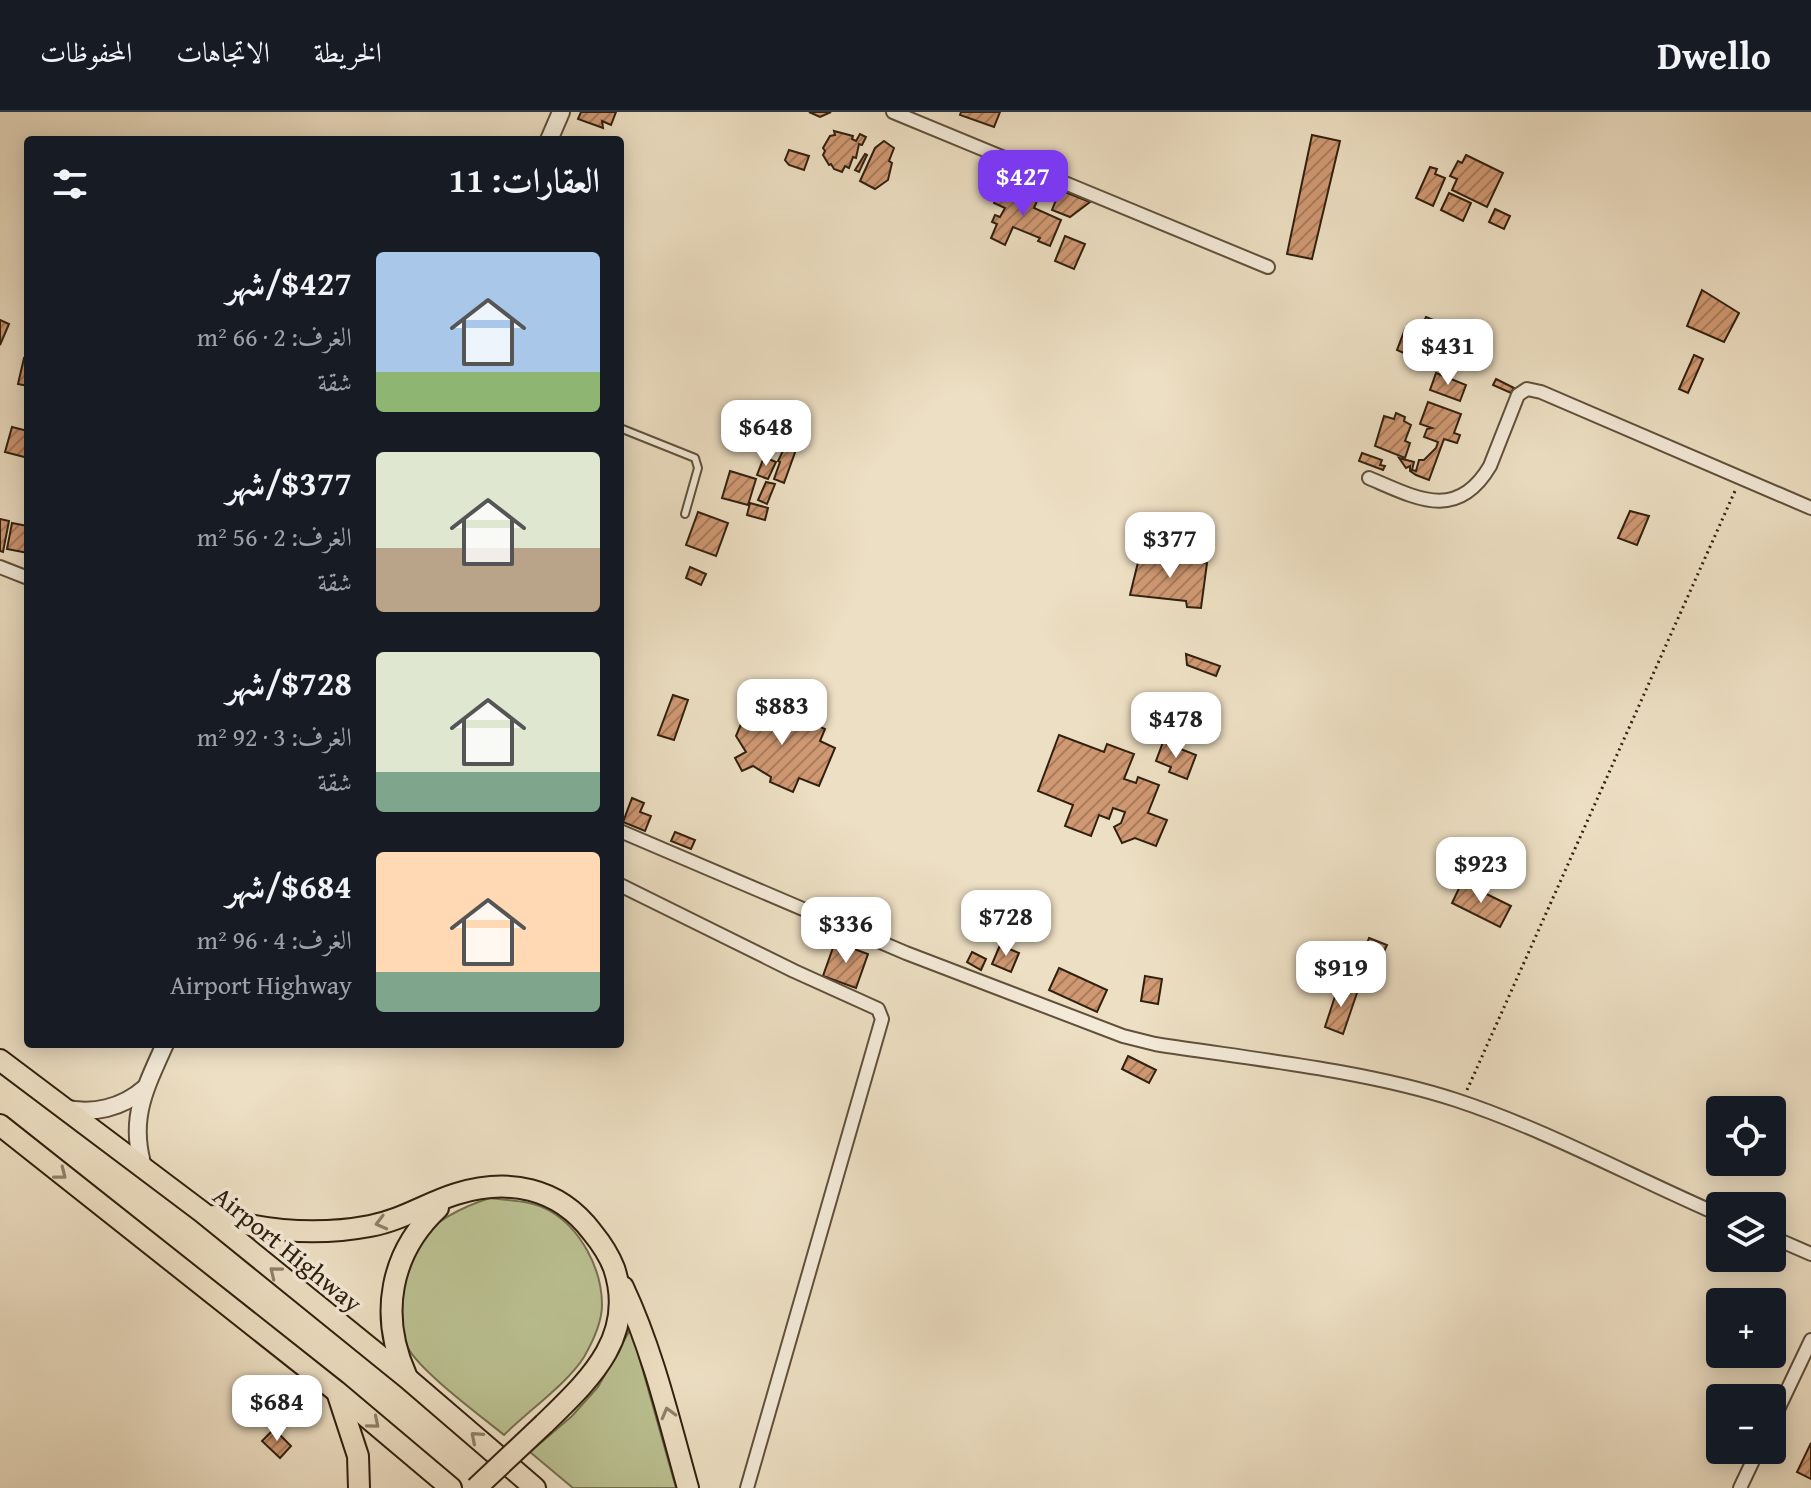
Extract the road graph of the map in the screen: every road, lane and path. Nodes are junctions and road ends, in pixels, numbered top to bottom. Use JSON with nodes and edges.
{"nodes":[{"id":1,"x":561,"y":112,"type":"edge"},
{"id":2,"x":893,"y":112,"type":"edge"},
{"id":3,"x":551,"y":136,"type":"edge"},
{"id":4,"x":1268,"y":267,"type":"dead end"},
{"id":5,"x":624,"y":430,"type":"edge"},
{"id":6,"x":1742,"y":477,"type":"junction"},
{"id":7,"x":1369,"y":478,"type":"dead end"},
{"id":8,"x":1811,"y":508,"type":"edge"},
{"id":9,"x":685,"y":514,"type":"dead end"},
{"id":10,"x":0,"y":567,"type":"edge"},
{"id":11,"x":24,"y":576,"type":"edge"},
{"id":12,"x":624,"y":833,"type":"edge"},
{"id":13,"x":624,"y":887,"type":"edge"},
{"id":14,"x":163,"y":1048,"type":"edge"},
{"id":15,"x":0,"y":1060,"type":"edge"},
{"id":16,"x":146,"y":1087,"type":"junction"},
{"id":17,"x":1462,"y":1102,"type":"junction"},
{"id":18,"x":59,"y":1107,"type":"junction"},
{"id":19,"x":0,"y":1125,"type":"edge"},
{"id":20,"x":144,"y":1170,"type":"junction"},
{"id":21,"x":454,"y":1195,"type":"junction"},
{"id":22,"x":1706,"y":1209,"type":"edge"},
{"id":23,"x":202,"y":1212,"type":"junction"},
{"id":24,"x":1786,"y":1243,"type":"edge"},
{"id":25,"x":1811,"y":1254,"type":"edge"},
{"id":26,"x":610,"y":1259,"type":"junction"},
{"id":27,"x":1811,"y":1340,"type":"edge"},
{"id":28,"x":407,"y":1378,"type":"junction"},
{"id":29,"x":336,"y":1391,"type":"junction"},
{"id":30,"x":1786,"y":1393,"type":"edge"},
{"id":31,"x":1751,"y":1464,"type":"edge"},
{"id":32,"x":359,"y":1488,"type":"edge"},
{"id":33,"x":451,"y":1488,"type":"edge"},
{"id":34,"x":476,"y":1488,"type":"edge"},
{"id":35,"x":535,"y":1488,"type":"edge"},
{"id":36,"x":688,"y":1488,"type":"edge"},
{"id":37,"x":747,"y":1488,"type":"edge"},
{"id":38,"x":1740,"y":1488,"type":"edge"}],
"edges":[{"from":1,"to":3,"type":"street"},
{"from":2,"to":4,"type":"street"},
{"from":5,"to":9,"type":"lane"},
{"from":6,"to":7,"type":"street"},
{"from":6,"to":8,"type":"street"},
{"from":6,"to":17,"type":"path"},
{"from":10,"to":11,"type":"street"},
{"from":12,"to":17,"type":"street"},
{"from":13,"to":37,"type":"street"},
{"from":14,"to":16,"type":"street"},
{"from":15,"to":18,"type":"highway","name":"Airport Highway"},
{"from":16,"to":18,"type":"street"},
{"from":16,"to":20,"type":"street"},
{"from":17,"to":22,"type":"street"},
{"from":18,"to":20,"type":"highway","name":"Airport Highway"},
{"from":19,"to":29,"type":"highway","one_way":true},
{"from":20,"to":23,"type":"highway","name":"Airport Highway"},
{"from":21,"to":23,"type":"highway","one_way":true},
{"from":21,"to":26,"type":"highway"},
{"from":21,"to":28,"type":"highway"},
{"from":28,"to":23,"type":"highway","name":"Airport Highway","one_way":true},
{"from":24,"to":25,"type":"street"},
{"from":26,"to":34,"type":"highway","bridge":true},
{"from":36,"to":26,"type":"highway","one_way":true},
{"from":27,"to":30,"type":"street"},
{"from":35,"to":28,"type":"highway","name":"Airport Highway","one_way":true},
{"from":29,"to":32,"type":"highway"},
{"from":29,"to":33,"type":"highway","one_way":true},
{"from":31,"to":38,"type":"street"}]}
